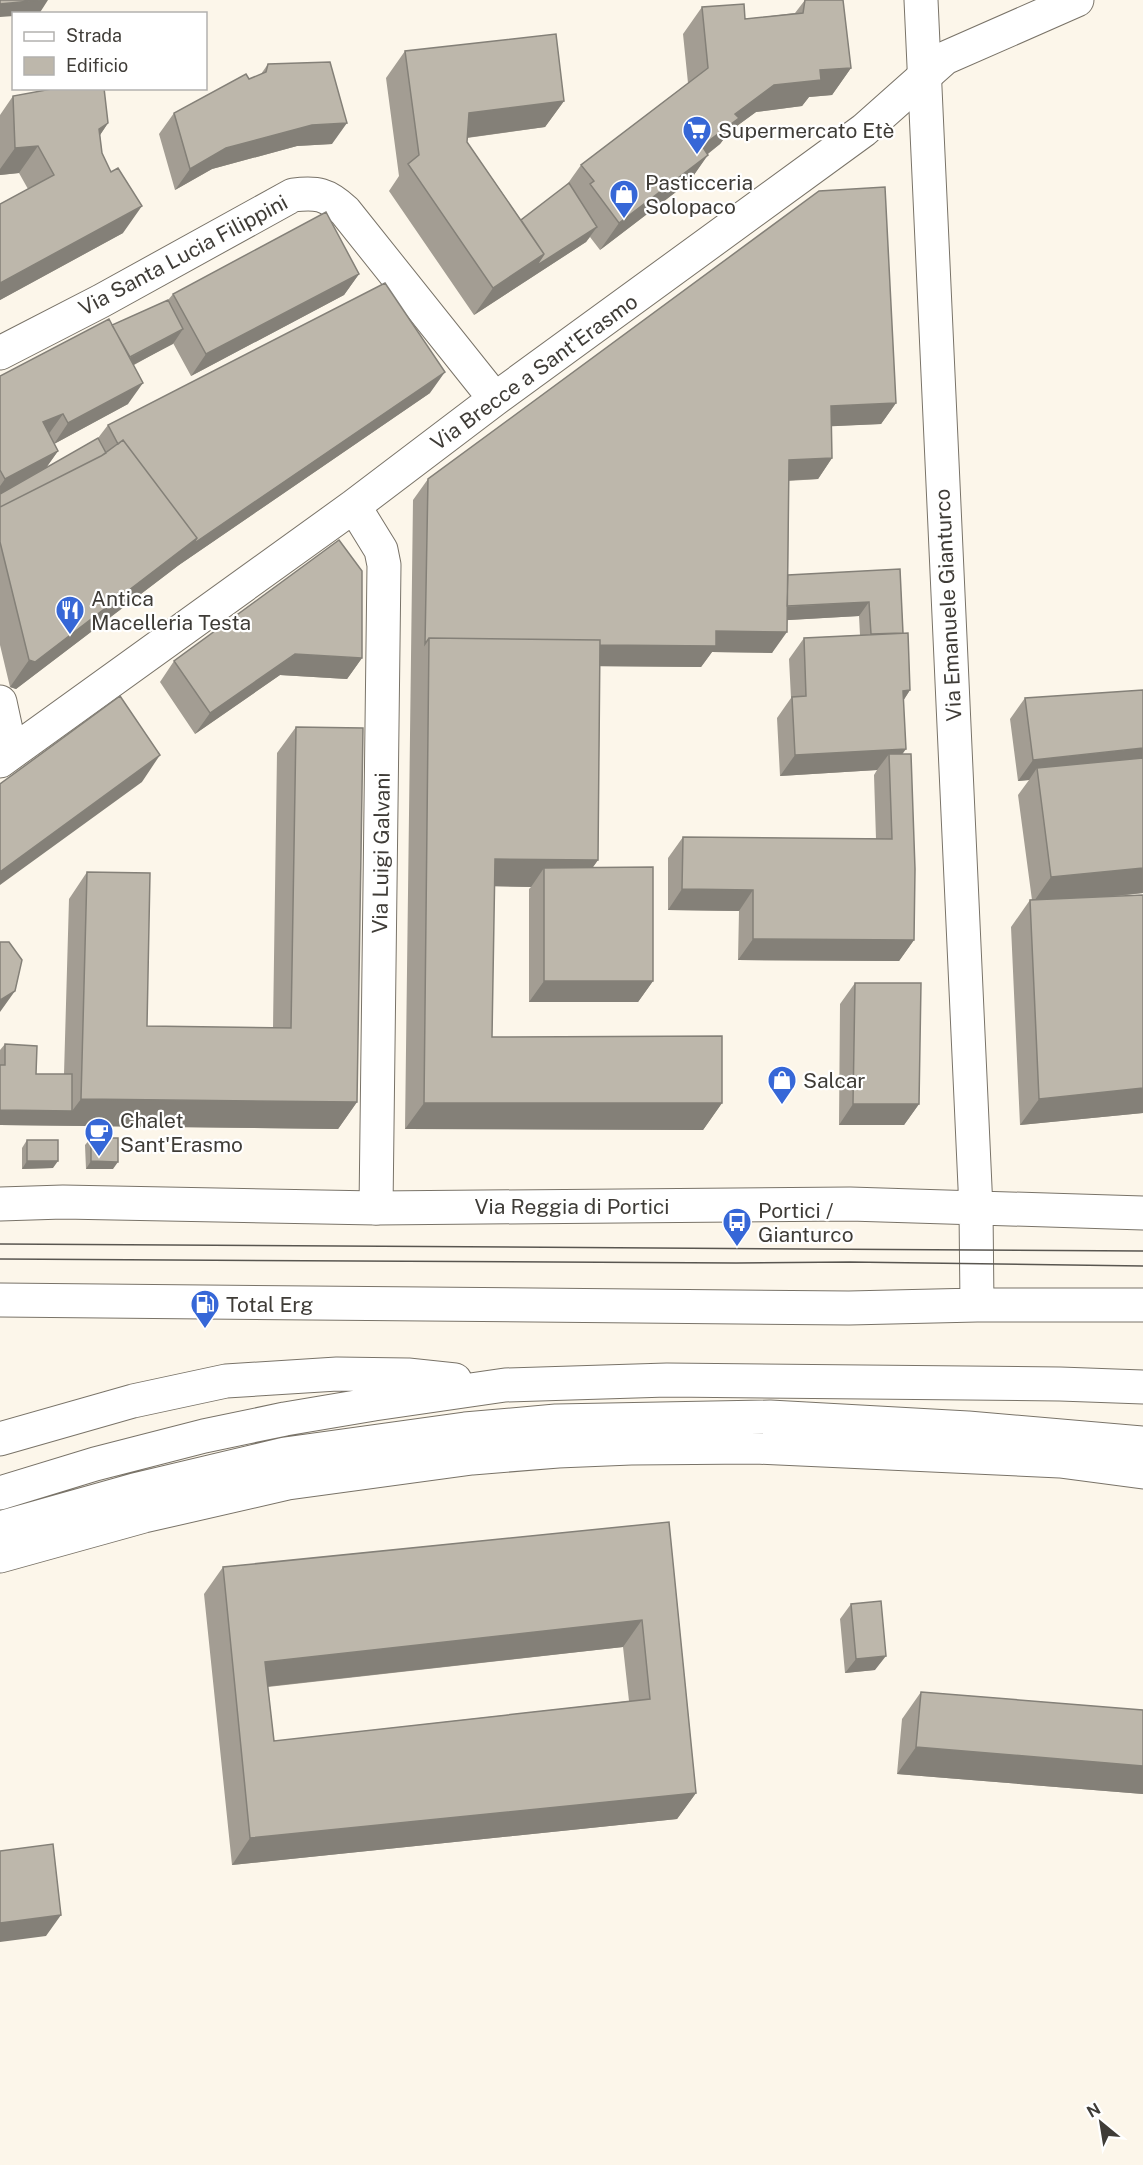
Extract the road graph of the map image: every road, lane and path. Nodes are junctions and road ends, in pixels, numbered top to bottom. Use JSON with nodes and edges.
{"nodes":[{"id":1,"x":921,"y":0,"type":"edge"},
{"id":2,"x":1077,"y":0,"type":"edge"},
{"id":3,"x":924,"y":78,"type":"junction"},
{"id":4,"x":0,"y":353,"type":"edge"},
{"id":5,"x":495,"y":399,"type":"junction"},
{"id":6,"x":354,"y":506,"type":"junction"},
{"id":7,"x":0,"y":702,"type":"edge"},
{"id":8,"x":6,"y":757,"type":"edge"},
{"id":9,"x":0,"y":1204,"type":"edge"},
{"id":10,"x":376,"y":1208,"type":"junction"},
{"id":11,"x":976,"y":1209,"type":"junction"},
{"id":12,"x":1143,"y":1213,"type":"edge"},
{"id":13,"x":0,"y":1300,"type":"edge"},
{"id":14,"x":977,"y":1305,"type":"junction"},
{"id":15,"x":1143,"y":1305,"type":"edge"},
{"id":16,"x":505,"y":1385,"type":"junction"},
{"id":17,"x":1143,"y":1387,"type":"edge"},
{"id":18,"x":0,"y":1439,"type":"edge"},
{"id":19,"x":1143,"y":1443,"type":"edge"},
{"id":20,"x":1143,"y":1472,"type":"edge"},
{"id":21,"x":0,"y":1493,"type":"edge"},
{"id":22,"x":0,"y":1528,"type":"edge"},
{"id":23,"x":0,"y":1556,"type":"edge"}],
"edges":[{"from":1,"to":3,"type":"main road","name":"Via Emanuele Gianturco"},
{"from":2,"to":3,"type":"main road","name":"Via Brecce a Sant'Erasmo"},
{"from":3,"to":5,"type":"main road","name":"Via Brecce a Sant'Erasmo"},
{"from":3,"to":11,"type":"main road","name":"Via Emanuele Gianturco"},
{"from":4,"to":5,"type":"main road","name":"Via Santa Lucia Filippini"},
{"from":5,"to":6,"type":"main road","name":"Via Brecce a Sant'Erasmo"},
{"from":6,"to":8,"type":"main road","name":"Via Brecce a Sant'Erasmo"},
{"from":6,"to":10,"type":"main road","name":"Via Luigi Galvani"},
{"from":7,"to":8,"type":"main road"},
{"from":9,"to":10,"type":"main road","name":"Via Reggia di Portici"},
{"from":10,"to":11,"type":"main road","name":"Via Reggia di Portici"},
{"from":11,"to":12,"type":"main road","name":"Via Reggia di Portici"},
{"from":11,"to":14,"type":"main road","name":"Via Emanuele Gianturco"},
{"from":13,"to":14,"type":"main road"},
{"from":14,"to":15,"type":"main road"},
{"from":16,"to":17,"type":"main road"},
{"from":16,"to":18,"type":"main road"},
{"from":16,"to":21,"type":"main road"},
{"from":19,"to":22,"type":"main road"},
{"from":20,"to":23,"type":"main road"}]}
